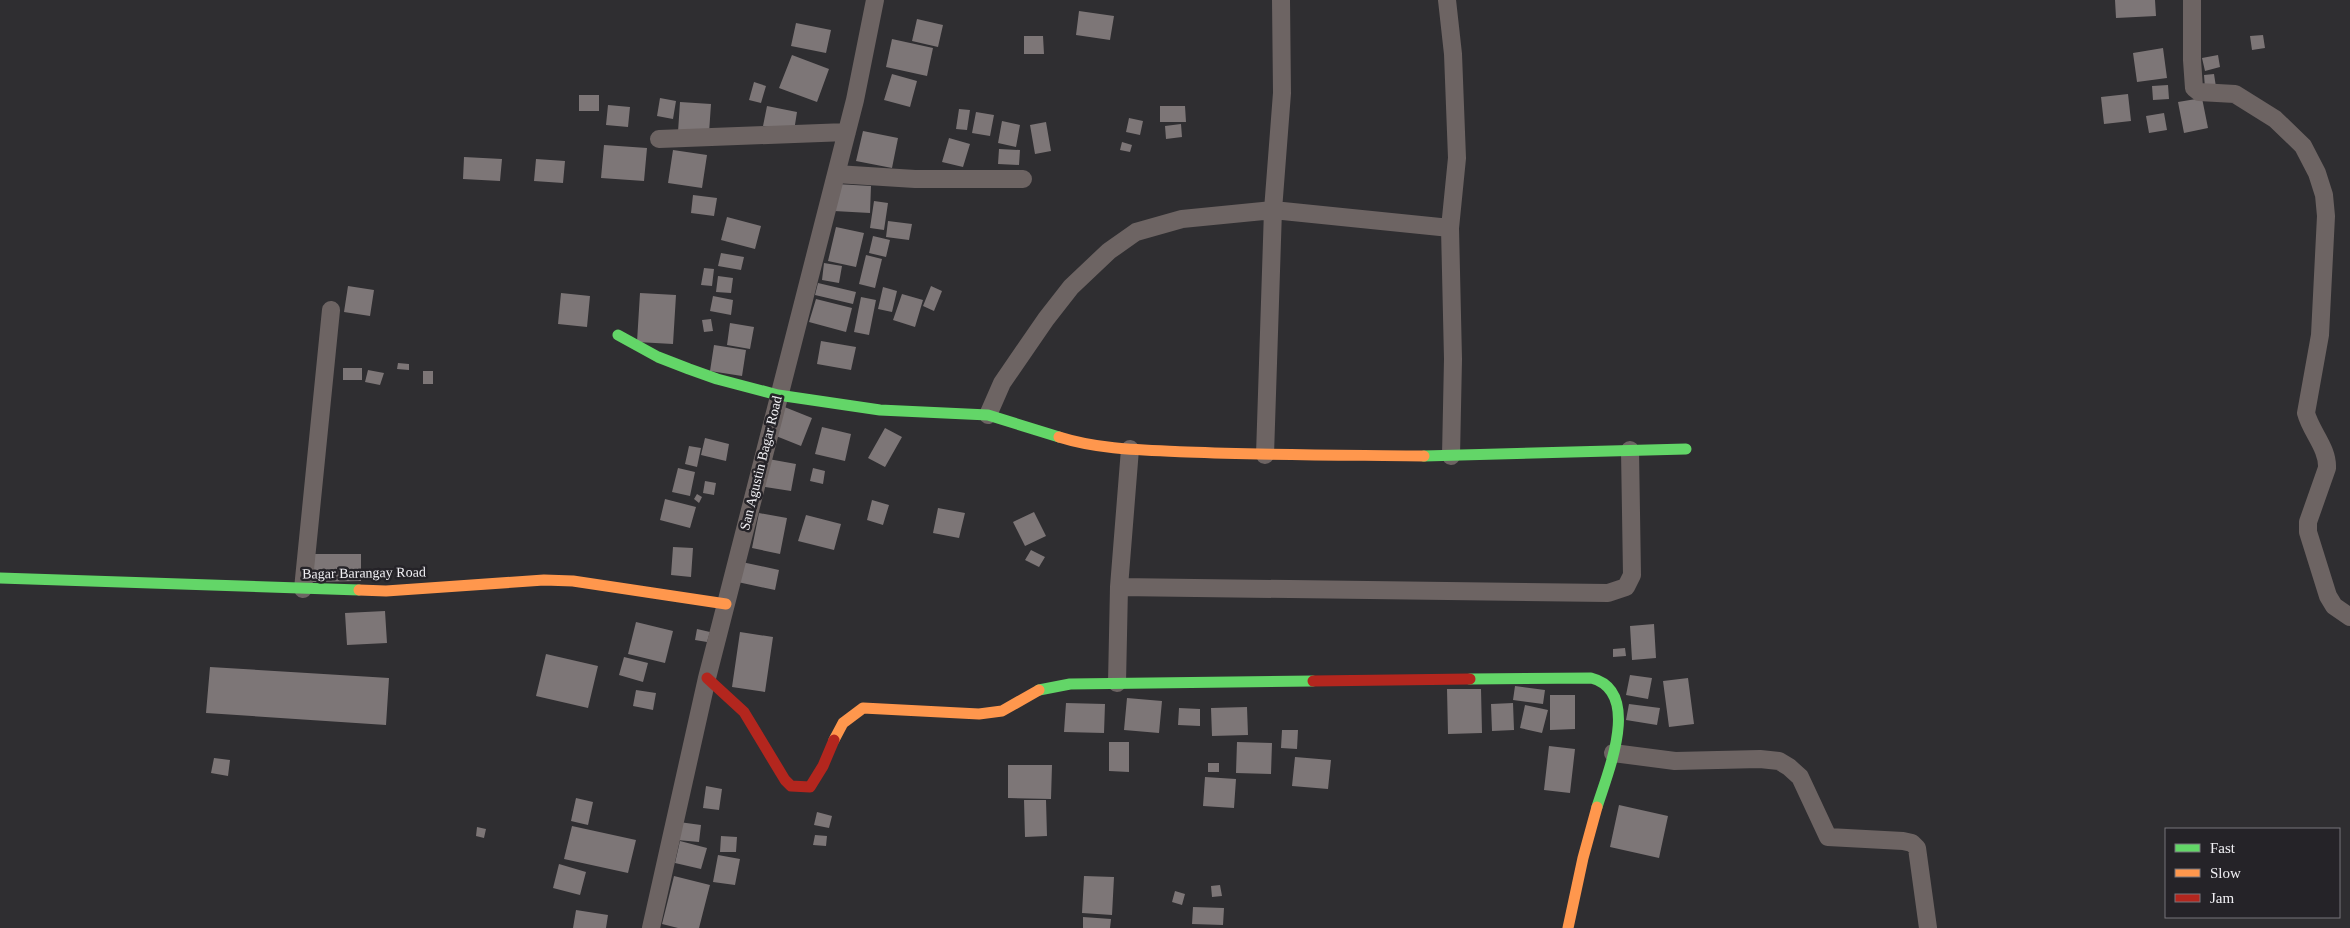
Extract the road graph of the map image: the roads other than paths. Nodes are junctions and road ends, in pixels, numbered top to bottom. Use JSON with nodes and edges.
{"nodes":[{"id":1,"x":875,"y":0,"type":"edge"},
{"id":2,"x":1281,"y":0,"type":"edge"},
{"id":3,"x":1447,"y":0,"type":"edge"},
{"id":4,"x":2192,"y":0,"type":"edge"},
{"id":5,"x":847,"y":132,"type":"junction"},
{"id":6,"x":659,"y":139,"type":"dead end"},
{"id":7,"x":836,"y":174,"type":"junction"},
{"id":8,"x":1024,"y":179,"type":"dead end"},
{"id":9,"x":1273,"y":210,"type":"junction"},
{"id":10,"x":1450,"y":228,"type":"junction"},
{"id":11,"x":331,"y":310,"type":"dead end"},
{"id":12,"x":618,"y":335,"type":"dead end"},
{"id":13,"x":778,"y":395,"type":"junction"},
{"id":14,"x":988,"y":415,"type":"junction"},
{"id":15,"x":1130,"y":449,"type":"junction"},
{"id":16,"x":1686,"y":449,"type":"dead end"},
{"id":17,"x":1630,"y":450,"type":"junction"},
{"id":18,"x":1264,"y":455,"type":"junction"},
{"id":19,"x":1451,"y":456,"type":"junction"},
{"id":20,"x":0,"y":578,"type":"edge"},
{"id":21,"x":1120,"y":587,"type":"junction"},
{"id":22,"x":303,"y":589,"type":"junction"},
{"id":23,"x":726,"y":604,"type":"junction"},
{"id":24,"x":2350,"y":617,"type":"edge"},
{"id":25,"x":707,"y":678,"type":"junction"},
{"id":26,"x":1117,"y":683,"type":"junction"},
{"id":27,"x":1612,"y":753,"type":"junction"},
{"id":28,"x":651,"y":928,"type":"edge"},
{"id":29,"x":1568,"y":928,"type":"edge"},
{"id":30,"x":1928,"y":928,"type":"edge"}],
"edges":[{"from":1,"to":5,"type":"street","name":"San Agustin Bagar Road"},
{"from":2,"to":9,"type":"street"},
{"from":3,"to":10,"type":"street"},
{"from":4,"to":24,"type":"street"},
{"from":5,"to":6,"type":"street"},
{"from":5,"to":7,"type":"street","name":"San Agustin Bagar Road"},
{"from":7,"to":8,"type":"street"},
{"from":7,"to":13,"type":"street","name":"San Agustin Bagar Road"},
{"from":9,"to":10,"type":"street"},
{"from":9,"to":14,"type":"street"},
{"from":9,"to":18,"type":"street"},
{"from":10,"to":19,"type":"street"},
{"from":11,"to":22,"type":"street"},
{"from":12,"to":13,"type":"street"},
{"from":13,"to":14,"type":"street"},
{"from":13,"to":23,"type":"street","name":"San Agustin Bagar Road"},
{"from":14,"to":15,"type":"street"},
{"from":15,"to":18,"type":"street"},
{"from":15,"to":21,"type":"street"},
{"from":16,"to":17,"type":"street"},
{"from":17,"to":19,"type":"street"},
{"from":17,"to":21,"type":"street"},
{"from":18,"to":19,"type":"street"},
{"from":20,"to":22,"type":"street","name":"Bagar Barangay Road"},
{"from":21,"to":26,"type":"street"},
{"from":22,"to":23,"type":"street","name":"Bagar Barangay Road"},
{"from":23,"to":25,"type":"street","name":"San Agustin Bagar Road"},
{"from":25,"to":26,"type":"street"},
{"from":25,"to":28,"type":"street","name":"San Agustin Bagar Road"},
{"from":26,"to":27,"type":"street"},
{"from":27,"to":29,"type":"street"},
{"from":27,"to":30,"type":"street"}]}
